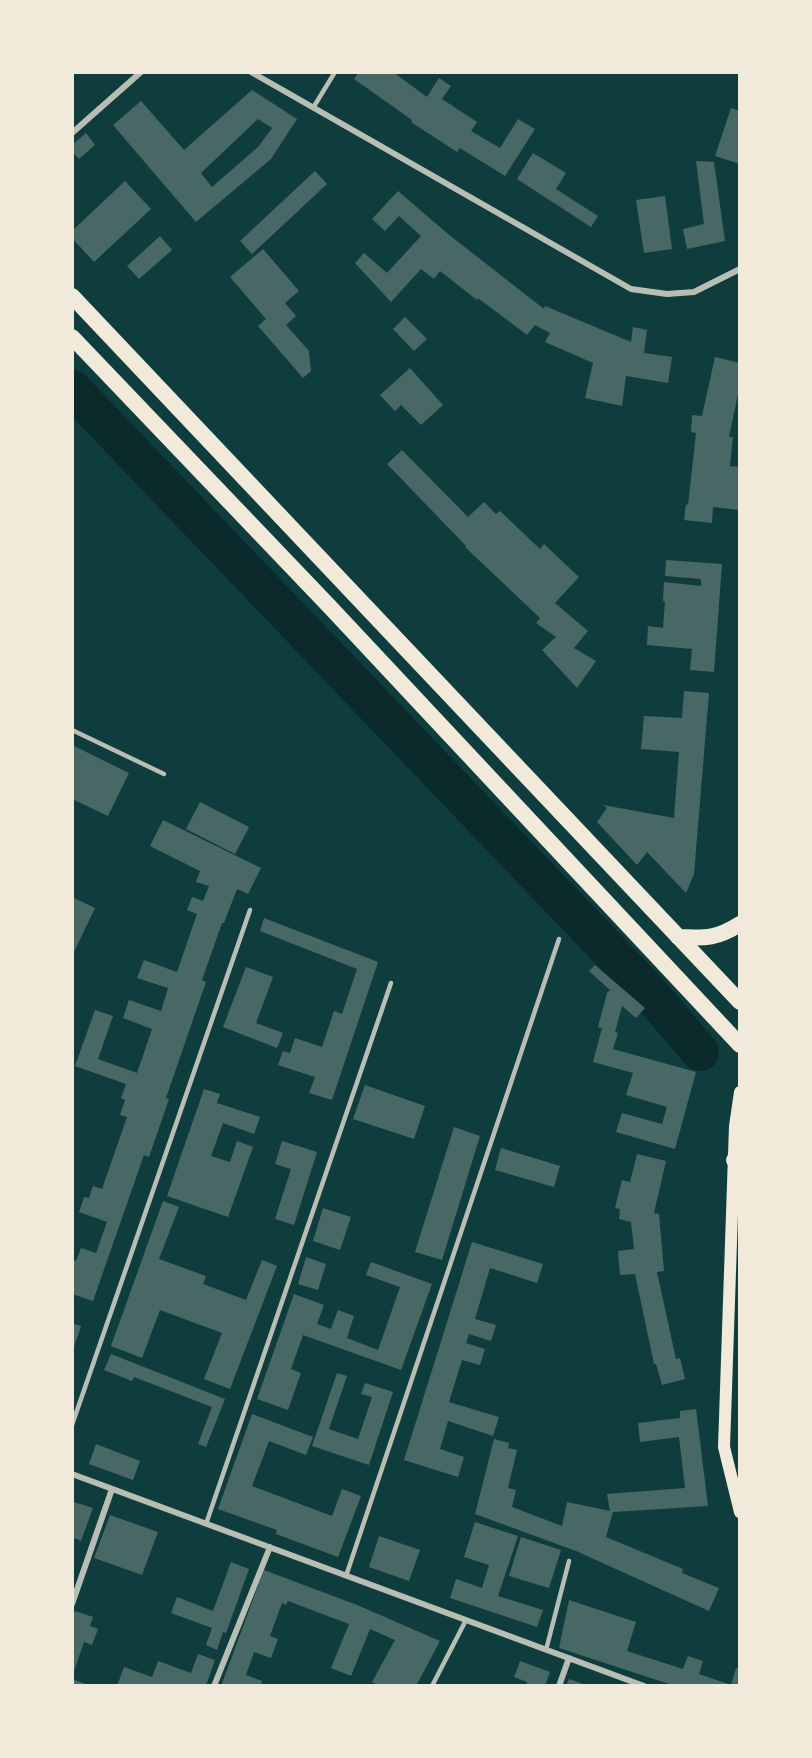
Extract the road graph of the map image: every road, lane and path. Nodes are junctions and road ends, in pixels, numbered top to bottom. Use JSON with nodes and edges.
{"nodes":[{"id":1,"x":141,"y":72,"type":"edge"},
{"id":2,"x":251,"y":72,"type":"edge"},
{"id":3,"x":335,"y":72,"type":"edge"},
{"id":4,"x":313,"y":108,"type":"junction"},
{"id":5,"x":72,"y":134,"type":"edge"},
{"id":6,"x":740,"y":269,"type":"edge"},
{"id":7,"x":72,"y":296,"type":"edge"},
{"id":8,"x":72,"y":337,"type":"edge"},
{"id":9,"x":72,"y":730,"type":"edge"},
{"id":10,"x":164,"y":774,"type":"dead end"},
{"id":11,"x":250,"y":910,"type":"dead end"},
{"id":12,"x":740,"y":924,"type":"edge"},
{"id":13,"x":678,"y":936,"type":"junction"},
{"id":14,"x":559,"y":939,"type":"dead end"},
{"id":15,"x":391,"y":983,"type":"dead end"},
{"id":16,"x":740,"y":1002,"type":"edge"},
{"id":17,"x":740,"y":1046,"type":"edge"},
{"id":18,"x":740,"y":1092,"type":"edge"},
{"id":19,"x":737,"y":1157,"type":"edge"},
{"id":20,"x":72,"y":1425,"type":"edge"},
{"id":21,"x":72,"y":1474,"type":"edge"},
{"id":22,"x":111,"y":1489,"type":"junction"},
{"id":23,"x":740,"y":1512,"type":"edge"},
{"id":24,"x":206,"y":1524,"type":"junction"},
{"id":25,"x":270,"y":1547,"type":"junction"},
{"id":26,"x":569,"y":1561,"type":"dead end"},
{"id":27,"x":346,"y":1576,"type":"junction"},
{"id":28,"x":72,"y":1604,"type":"edge"},
{"id":29,"x":466,"y":1620,"type":"junction"},
{"id":30,"x":546,"y":1650,"type":"junction"},
{"id":31,"x":569,"y":1658,"type":"junction"},
{"id":32,"x":214,"y":1686,"type":"edge"},
{"id":33,"x":432,"y":1686,"type":"edge"},
{"id":34,"x":559,"y":1686,"type":"edge"},
{"id":35,"x":644,"y":1686,"type":"edge"}],
"edges":[{"from":1,"to":5,"type":"street"},
{"from":2,"to":4,"type":"street"},
{"from":3,"to":4,"type":"lane"},
{"from":4,"to":6,"type":"street"},
{"from":7,"to":13,"type":"highway"},
{"from":8,"to":17,"type":"highway"},
{"from":9,"to":10,"type":"lane"},
{"from":11,"to":20,"type":"lane"},
{"from":12,"to":13,"type":"highway"},
{"from":13,"to":16,"type":"highway"},
{"from":14,"to":27,"type":"lane"},
{"from":15,"to":24,"type":"lane"},
{"from":18,"to":19,"type":"main road"},
{"from":19,"to":23,"type":"main road"},
{"from":21,"to":22,"type":"street"},
{"from":22,"to":24,"type":"street"},
{"from":22,"to":28,"type":"street"},
{"from":24,"to":25,"type":"street"},
{"from":25,"to":27,"type":"street"},
{"from":25,"to":32,"type":"street"},
{"from":26,"to":30,"type":"lane"},
{"from":27,"to":29,"type":"street"},
{"from":29,"to":30,"type":"street"},
{"from":29,"to":33,"type":"lane"},
{"from":30,"to":31,"type":"street"},
{"from":31,"to":34,"type":"street"},
{"from":31,"to":35,"type":"street"}]}
